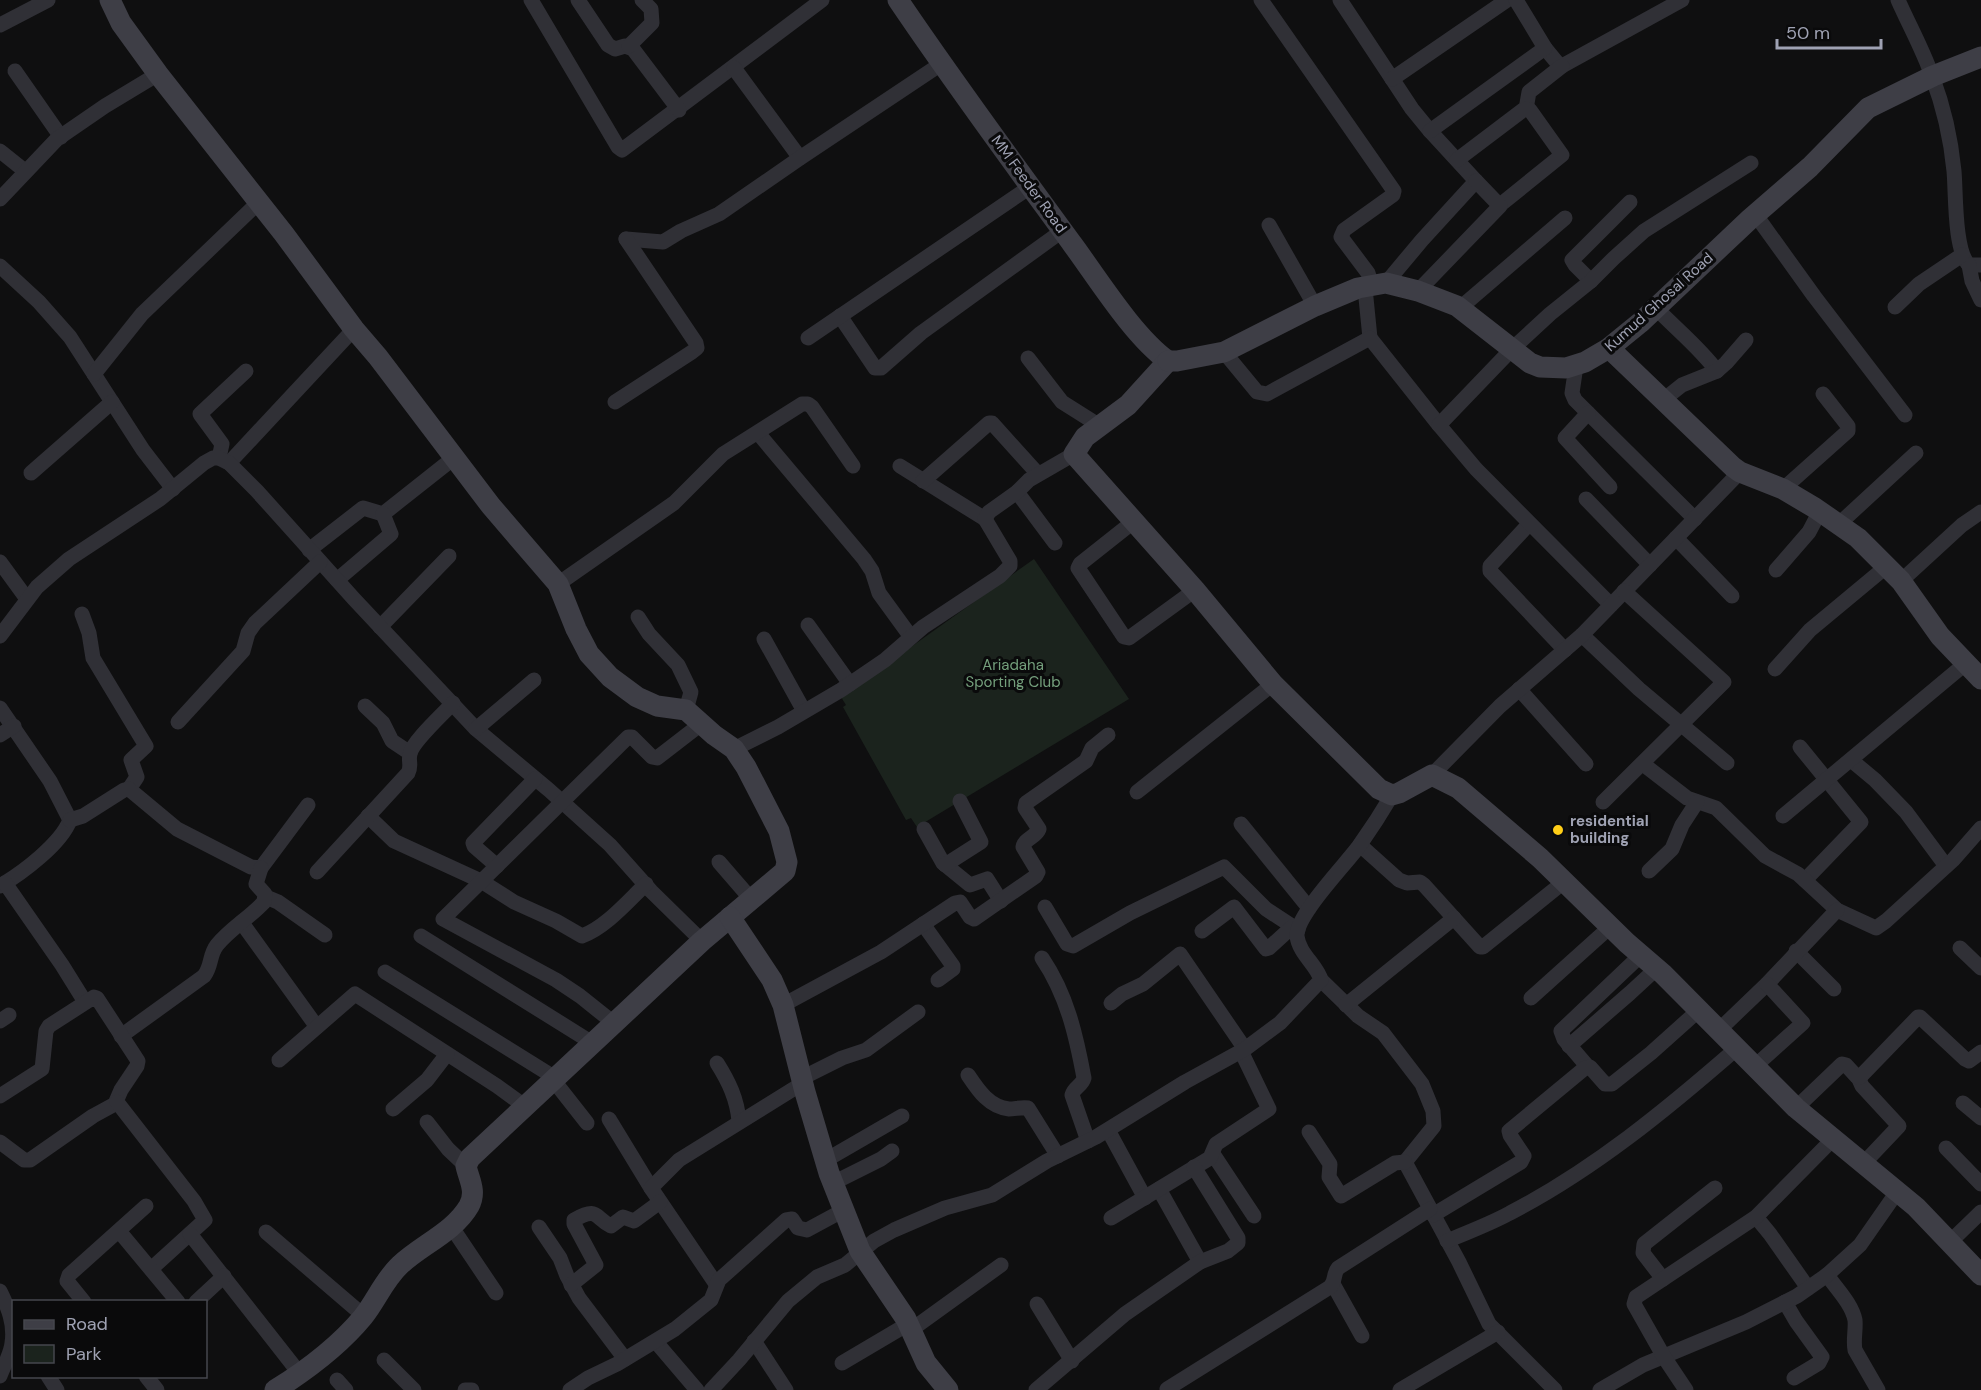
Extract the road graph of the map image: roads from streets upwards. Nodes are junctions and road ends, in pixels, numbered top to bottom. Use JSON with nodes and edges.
{"nodes":[{"id":1,"x":48,"y":0,"type":"edge"},
{"id":2,"x":110,"y":0,"type":"edge"},
{"id":3,"x":531,"y":0,"type":"edge"},
{"id":4,"x":578,"y":0,"type":"edge"},
{"id":5,"x":642,"y":0,"type":"edge"},
{"id":6,"x":822,"y":0,"type":"edge"},
{"id":7,"x":898,"y":0,"type":"edge"},
{"id":8,"x":1261,"y":0,"type":"edge"},
{"id":9,"x":1340,"y":0,"type":"edge"},
{"id":10,"x":1508,"y":0,"type":"edge"},
{"id":11,"x":1682,"y":0,"type":"edge"},
{"id":12,"x":1898,"y":0,"type":"edge"},
{"id":13,"x":0,"y":25,"type":"edge"},
{"id":14,"x":629,"y":46,"type":"junction"},
{"id":15,"x":1545,"y":48,"type":"junction"},
{"id":16,"x":1981,"y":57,"type":"edge"},
{"id":17,"x":941,"y":64,"type":"junction"},
{"id":18,"x":1562,"y":66,"type":"junction"},
{"id":19,"x":734,"y":68,"type":"junction"},
{"id":20,"x":15,"y":71,"type":"dead end"},
{"id":21,"x":158,"y":74,"type":"junction"},
{"id":22,"x":1933,"y":76,"type":"junction"},
{"id":23,"x":1392,"y":79,"type":"junction"},
{"id":24,"x":1526,"y":109,"type":"junction"},
{"id":25,"x":679,"y":110,"type":"junction"},
{"id":26,"x":1430,"y":131,"type":"junction"},
{"id":27,"x":61,"y":137,"type":"junction"},
{"id":28,"x":0,"y":151,"type":"edge"},
{"id":29,"x":800,"y":158,"type":"junction"},
{"id":30,"x":1457,"y":160,"type":"junction"},
{"id":31,"x":1751,"y":163,"type":"dead end"},
{"id":32,"x":25,"y":171,"type":"junction"},
{"id":33,"x":1476,"y":181,"type":"junction"},
{"id":34,"x":1030,"y":187,"type":"junction"},
{"id":35,"x":0,"y":199,"type":"edge"},
{"id":36,"x":259,"y":202,"type":"junction"},
{"id":37,"x":1630,"y":202,"type":"dead end"},
{"id":38,"x":1500,"y":205,"type":"junction"},
{"id":39,"x":1755,"y":214,"type":"junction"},
{"id":40,"x":1565,"y":218,"type":"dead end"},
{"id":41,"x":1269,"y":225,"type":"dead end"},
{"id":42,"x":1062,"y":231,"type":"junction"},
{"id":43,"x":1971,"y":262,"type":"edge"},
{"id":44,"x":0,"y":266,"type":"edge"},
{"id":45,"x":1591,"y":281,"type":"junction"},
{"id":46,"x":1379,"y":284,"type":"junction"},
{"id":47,"x":1418,"y":291,"type":"junction"},
{"id":48,"x":1981,"y":300,"type":"edge"},
{"id":49,"x":1315,"y":306,"type":"junction"},
{"id":50,"x":1895,"y":307,"type":"dead end"},
{"id":51,"x":1460,"y":308,"type":"junction"},
{"id":52,"x":1656,"y":308,"type":"junction"},
{"id":53,"x":840,"y":316,"type":"junction"},
{"id":54,"x":354,"y":329,"type":"junction"},
{"id":55,"x":808,"y":338,"type":"dead end"},
{"id":56,"x":1370,"y":338,"type":"junction"},
{"id":57,"x":1746,"y":339,"type":"dead end"},
{"id":58,"x":1609,"y":348,"type":"junction"},
{"id":59,"x":1512,"y":349,"type":"junction"},
{"id":60,"x":1224,"y":352,"type":"junction"},
{"id":61,"x":1028,"y":358,"type":"dead end"},
{"id":62,"x":1168,"y":361,"type":"junction"},
{"id":63,"x":1576,"y":366,"type":"junction"},
{"id":64,"x":246,"y":371,"type":"dead end"},
{"id":65,"x":1717,"y":371,"type":"junction"},
{"id":66,"x":94,"y":374,"type":"junction"},
{"id":67,"x":1822,"y":394,"type":"dead end"},
{"id":68,"x":1662,"y":400,"type":"junction"},
{"id":69,"x":112,"y":402,"type":"junction"},
{"id":70,"x":615,"y":402,"type":"dead end"},
{"id":71,"x":1588,"y":413,"type":"junction"},
{"id":72,"x":1905,"y":415,"type":"dead end"},
{"id":73,"x":1439,"y":425,"type":"junction"},
{"id":74,"x":1100,"y":426,"type":"junction"},
{"id":75,"x":759,"y":433,"type":"junction"},
{"id":76,"x":1916,"y":453,"type":"dead end"},
{"id":77,"x":1074,"y":454,"type":"junction"},
{"id":78,"x":455,"y":458,"type":"junction"},
{"id":79,"x":224,"y":460,"type":"junction"},
{"id":80,"x":853,"y":466,"type":"dead end"},
{"id":81,"x":900,"y":466,"type":"dead end"},
{"id":82,"x":1740,"y":472,"type":"junction"},
{"id":83,"x":31,"y":473,"type":"dead end"},
{"id":84,"x":1038,"y":474,"type":"junction"},
{"id":85,"x":923,"y":482,"type":"junction"},
{"id":86,"x":1610,"y":487,"type":"dead end"},
{"id":87,"x":173,"y":489,"type":"junction"},
{"id":88,"x":1783,"y":489,"type":"junction"},
{"id":89,"x":1017,"y":492,"type":"junction"},
{"id":90,"x":1586,"y":499,"type":"dead end"},
{"id":91,"x":1820,"y":511,"type":"junction"},
{"id":92,"x":1981,"y":512,"type":"edge"},
{"id":93,"x":383,"y":514,"type":"junction"},
{"id":94,"x":986,"y":519,"type":"junction"},
{"id":95,"x":1695,"y":519,"type":"junction"},
{"id":96,"x":1133,"y":522,"type":"junction"},
{"id":97,"x":1529,"y":524,"type":"junction"},
{"id":98,"x":1839,"y":524,"type":"junction"},
{"id":99,"x":1676,"y":538,"type":"junction"},
{"id":100,"x":1055,"y":543,"type":"dead end"},
{"id":101,"x":309,"y":550,"type":"junction"},
{"id":102,"x":450,"y":556,"type":"dead end"},
{"id":103,"x":0,"y":562,"type":"edge"},
{"id":104,"x":320,"y":562,"type":"junction"},
{"id":105,"x":1650,"y":564,"type":"junction"},
{"id":106,"x":1887,"y":566,"type":"junction"},
{"id":107,"x":1776,"y":570,"type":"dead end"},
{"id":108,"x":337,"y":580,"type":"junction"},
{"id":109,"x":1901,"y":581,"type":"junction"},
{"id":110,"x":558,"y":584,"type":"junction"},
{"id":111,"x":1195,"y":590,"type":"junction"},
{"id":112,"x":1624,"y":591,"type":"junction"},
{"id":113,"x":1732,"y":596,"type":"dead end"},
{"id":114,"x":27,"y":599,"type":"junction"},
{"id":115,"x":1611,"y":605,"type":"junction"},
{"id":116,"x":82,"y":614,"type":"dead end"},
{"id":117,"x":638,"y":617,"type":"dead end"},
{"id":118,"x":807,"y":625,"type":"dead end"},
{"id":119,"x":380,"y":627,"type":"junction"},
{"id":120,"x":1582,"y":635,"type":"junction"},
{"id":121,"x":0,"y":636,"type":"edge"},
{"id":122,"x":911,"y":637,"type":"junction"},
{"id":123,"x":764,"y":639,"type":"dead end"},
{"id":124,"x":1565,"y":650,"type":"junction"},
{"id":125,"x":1965,"y":664,"type":"junction"},
{"id":126,"x":1775,"y":669,"type":"dead end"},
{"id":127,"x":1981,"y":679,"type":"edge"},
{"id":128,"x":534,"y":680,"type":"dead end"},
{"id":129,"x":850,"y":684,"type":"junction"},
{"id":130,"x":1273,"y":684,"type":"junction"},
{"id":131,"x":1519,"y":689,"type":"junction"},
{"id":132,"x":453,"y":703,"type":"junction"},
{"id":133,"x":365,"y":706,"type":"dead end"},
{"id":134,"x":0,"y":708,"type":"edge"},
{"id":135,"x":804,"y":711,"type":"junction"},
{"id":136,"x":694,"y":717,"type":"junction"},
{"id":137,"x":178,"y":722,"type":"dead end"},
{"id":138,"x":1681,"y":724,"type":"junction"},
{"id":139,"x":14,"y":726,"type":"junction"},
{"id":140,"x":476,"y":729,"type":"junction"},
{"id":141,"x":0,"y":735,"type":"edge"},
{"id":142,"x":1108,"y":735,"type":"dead end"},
{"id":143,"x":1800,"y":747,"type":"dead end"},
{"id":144,"x":735,"y":749,"type":"junction"},
{"id":145,"x":410,"y":753,"type":"junction"},
{"id":146,"x":1851,"y":760,"type":"junction"},
{"id":147,"x":1727,"y":763,"type":"dead end"},
{"id":148,"x":1586,"y":764,"type":"dead end"},
{"id":149,"x":1643,"y":764,"type":"junction"},
{"id":150,"x":1432,"y":775,"type":"junction"},
{"id":151,"x":535,"y":779,"type":"junction"},
{"id":152,"x":1827,"y":780,"type":"junction"},
{"id":153,"x":129,"y":789,"type":"junction"},
{"id":154,"x":1137,"y":792,"type":"dead end"},
{"id":155,"x":1392,"y":795,"type":"junction"},
{"id":156,"x":960,"y":801,"type":"dead end"},
{"id":157,"x":1603,"y":802,"type":"dead end"},
{"id":158,"x":1697,"y":802,"type":"junction"},
{"id":159,"x":563,"y":803,"type":"junction"},
{"id":160,"x":308,"y":805,"type":"dead end"},
{"id":161,"x":368,"y":816,"type":"junction"},
{"id":162,"x":1783,"y":816,"type":"dead end"},
{"id":163,"x":70,"y":820,"type":"junction"},
{"id":164,"x":1241,"y":824,"type":"dead end"},
{"id":165,"x":1981,"y":828,"type":"edge"},
{"id":166,"x":924,"y":829,"type":"dead end"},
{"id":167,"x":1360,"y":845,"type":"junction"},
{"id":168,"x":719,"y":862,"type":"dead end"},
{"id":169,"x":945,"y":865,"type":"junction"},
{"id":170,"x":497,"y":866,"type":"junction"},
{"id":171,"x":1946,"y":867,"type":"junction"},
{"id":172,"x":261,"y":868,"type":"junction"},
{"id":173,"x":1649,"y":870,"type":"dead end"},
{"id":174,"x":317,"y":872,"type":"dead end"},
{"id":175,"x":1805,"y":880,"type":"junction"},
{"id":176,"x":481,"y":881,"type":"junction"},
{"id":177,"x":1565,"y":882,"type":"junction"},
{"id":178,"x":2,"y":884,"type":"edge"},
{"id":179,"x":646,"y":884,"type":"junction"},
{"id":180,"x":266,"y":897,"type":"junction"},
{"id":181,"x":751,"y":899,"type":"junction"},
{"id":182,"x":1000,"y":900,"type":"junction"},
{"id":183,"x":1045,"y":907,"type":"dead end"},
{"id":184,"x":1309,"y":908,"type":"junction"},
{"id":185,"x":1837,"y":910,"type":"junction"},
{"id":186,"x":730,"y":917,"type":"junction"},
{"id":187,"x":1454,"y":918,"type":"junction"},
{"id":188,"x":242,"y":923,"type":"junction"},
{"id":189,"x":923,"y":924,"type":"junction"},
{"id":190,"x":1610,"y":927,"type":"junction"},
{"id":191,"x":1295,"y":929,"type":"junction"},
{"id":192,"x":1202,"y":931,"type":"dead end"},
{"id":193,"x":325,"y":935,"type":"dead end"},
{"id":194,"x":421,"y":936,"type":"dead end"},
{"id":195,"x":702,"y":941,"type":"junction"},
{"id":196,"x":1960,"y":948,"type":"dead end"},
{"id":197,"x":1796,"y":951,"type":"junction"},
{"id":198,"x":1042,"y":958,"type":"dead end"},
{"id":199,"x":1648,"y":962,"type":"junction"},
{"id":200,"x":1981,"y":968,"type":"edge"},
{"id":201,"x":385,"y":972,"type":"dead end"},
{"id":202,"x":1321,"y":980,"type":"junction"},
{"id":203,"x":938,"y":981,"type":"dead end"},
{"id":204,"x":1767,"y":984,"type":"junction"},
{"id":205,"x":1834,"y":989,"type":"dead end"},
{"id":206,"x":1531,"y":998,"type":"dead end"},
{"id":207,"x":85,"y":1002,"type":"junction"},
{"id":208,"x":1111,"y":1003,"type":"dead end"},
{"id":209,"x":783,"y":1005,"type":"junction"},
{"id":210,"x":1346,"y":1005,"type":"junction"},
{"id":211,"x":1699,"y":1010,"type":"junction"},
{"id":212,"x":918,"y":1012,"type":"dead end"},
{"id":213,"x":615,"y":1024,"type":"junction"},
{"id":214,"x":317,"y":1027,"type":"junction"},
{"id":215,"x":1719,"y":1030,"type":"junction"},
{"id":216,"x":121,"y":1036,"type":"junction"},
{"id":217,"x":594,"y":1044,"type":"junction"},
{"id":218,"x":1736,"y":1049,"type":"junction"},
{"id":219,"x":1243,"y":1050,"type":"junction"},
{"id":220,"x":1981,"y":1052,"type":"edge"},
{"id":221,"x":447,"y":1054,"type":"junction"},
{"id":222,"x":279,"y":1060,"type":"dead end"},
{"id":223,"x":717,"y":1063,"type":"dead end"},
{"id":224,"x":1588,"y":1066,"type":"junction"},
{"id":225,"x":1754,"y":1067,"type":"junction"},
{"id":226,"x":968,"y":1075,"type":"dead end"},
{"id":227,"x":1858,"y":1077,"type":"junction"},
{"id":228,"x":555,"y":1080,"type":"junction"},
{"id":229,"x":802,"y":1081,"type":"junction"},
{"id":230,"x":0,"y":1096,"type":"edge"},
{"id":231,"x":117,"y":1102,"type":"junction"},
{"id":232,"x":1963,"y":1103,"type":"dead end"},
{"id":233,"x":526,"y":1107,"type":"junction"},
{"id":234,"x":1796,"y":1108,"type":"junction"},
{"id":235,"x":393,"y":1109,"type":"dead end"},
{"id":236,"x":903,"y":1116,"type":"dead end"},
{"id":237,"x":1981,"y":1118,"type":"edge"},
{"id":238,"x":609,"y":1119,"type":"dead end"},
{"id":239,"x":739,"y":1121,"type":"junction"},
{"id":240,"x":427,"y":1122,"type":"dead end"},
{"id":241,"x":587,"y":1124,"type":"dead end"},
{"id":242,"x":1108,"y":1130,"type":"junction"},
{"id":243,"x":1309,"y":1132,"type":"dead end"},
{"id":244,"x":1833,"y":1139,"type":"junction"},
{"id":245,"x":1088,"y":1141,"type":"junction"},
{"id":246,"x":0,"y":1142,"type":"edge"},
{"id":247,"x":1946,"y":1148,"type":"dead end"},
{"id":248,"x":892,"y":1151,"type":"dead end"},
{"id":249,"x":1213,"y":1154,"type":"junction"},
{"id":250,"x":1058,"y":1156,"type":"junction"},
{"id":251,"x":826,"y":1160,"type":"junction"},
{"id":252,"x":1405,"y":1162,"type":"junction"},
{"id":253,"x":1863,"y":1164,"type":"junction"},
{"id":254,"x":466,"y":1166,"type":"junction"},
{"id":255,"x":1194,"y":1167,"type":"junction"},
{"id":256,"x":833,"y":1184,"type":"junction"},
{"id":257,"x":1981,"y":1184,"type":"edge"},
{"id":258,"x":651,"y":1188,"type":"junction"},
{"id":259,"x":1715,"y":1188,"type":"dead end"},
{"id":260,"x":1159,"y":1189,"type":"junction"},
{"id":261,"x":1897,"y":1192,"type":"junction"},
{"id":262,"x":1145,"y":1198,"type":"junction"},
{"id":263,"x":660,"y":1202,"type":"junction"},
{"id":264,"x":146,"y":1206,"type":"dead end"},
{"id":265,"x":844,"y":1210,"type":"junction"},
{"id":266,"x":1431,"y":1212,"type":"junction"},
{"id":267,"x":1981,"y":1212,"type":"edge"},
{"id":268,"x":1254,"y":1216,"type":"dead end"},
{"id":269,"x":1756,"y":1217,"type":"junction"},
{"id":270,"x":1111,"y":1218,"type":"dead end"},
{"id":271,"x":451,"y":1226,"type":"junction"},
{"id":272,"x":539,"y":1227,"type":"dead end"},
{"id":273,"x":119,"y":1231,"type":"junction"},
{"id":274,"x":266,"y":1232,"type":"dead end"},
{"id":275,"x":190,"y":1234,"type":"junction"},
{"id":276,"x":1447,"y":1241,"type":"junction"},
{"id":277,"x":1949,"y":1243,"type":"junction"},
{"id":278,"x":860,"y":1251,"type":"junction"},
{"id":279,"x":1200,"y":1262,"type":"junction"},
{"id":280,"x":1001,"y":1265,"type":"dead end"},
{"id":281,"x":151,"y":1269,"type":"junction"},
{"id":282,"x":1827,"y":1275,"type":"junction"},
{"id":283,"x":1981,"y":1275,"type":"edge"},
{"id":284,"x":225,"y":1276,"type":"junction"},
{"id":285,"x":1663,"y":1279,"type":"junction"},
{"id":286,"x":716,"y":1284,"type":"junction"},
{"id":287,"x":1333,"y":1284,"type":"junction"},
{"id":288,"x":571,"y":1285,"type":"junction"},
{"id":289,"x":1808,"y":1288,"type":"junction"},
{"id":290,"x":0,"y":1291,"type":"edge"},
{"id":291,"x":496,"y":1293,"type":"dead end"},
{"id":292,"x":82,"y":1300,"type":"edge"},
{"id":293,"x":176,"y":1300,"type":"edge"},
{"id":294,"x":198,"y":1300,"type":"edge"},
{"id":295,"x":1785,"y":1302,"type":"junction"},
{"id":296,"x":1037,"y":1304,"type":"dead end"},
{"id":297,"x":364,"y":1316,"type":"junction"},
{"id":298,"x":910,"y":1327,"type":"junction"},
{"id":299,"x":1498,"y":1332,"type":"junction"},
{"id":300,"x":1362,"y":1336,"type":"dead end"},
{"id":301,"x":754,"y":1341,"type":"junction"},
{"id":302,"x":656,"y":1342,"type":"junction"},
{"id":303,"x":1664,"y":1357,"type":"junction"},
{"id":304,"x":625,"y":1359,"type":"junction"},
{"id":305,"x":384,"y":1360,"type":"dead end"},
{"id":306,"x":1072,"y":1361,"type":"junction"},
{"id":307,"x":842,"y":1363,"type":"dead end"},
{"id":308,"x":300,"y":1374,"type":"junction"},
{"id":309,"x":0,"y":1376,"type":"edge"},
{"id":310,"x":147,"y":1378,"type":"edge"},
{"id":311,"x":1794,"y":1378,"type":"dead end"},
{"id":312,"x":1167,"y":1389,"type":"edge"},
{"id":313,"x":157,"y":1390,"type":"edge"},
{"id":314,"x":275,"y":1390,"type":"edge"},
{"id":315,"x":414,"y":1390,"type":"edge"},
{"id":316,"x":465,"y":1390,"type":"edge"},
{"id":317,"x":472,"y":1390,"type":"edge"},
{"id":318,"x":570,"y":1390,"type":"edge"},
{"id":319,"x":697,"y":1390,"type":"edge"},
{"id":320,"x":711,"y":1390,"type":"edge"},
{"id":321,"x":786,"y":1390,"type":"edge"},
{"id":322,"x":948,"y":1390,"type":"edge"},
{"id":323,"x":1036,"y":1390,"type":"edge"},
{"id":324,"x":1400,"y":1390,"type":"edge"},
{"id":325,"x":1555,"y":1390,"type":"edge"},
{"id":326,"x":1600,"y":1390,"type":"edge"},
{"id":327,"x":1686,"y":1390,"type":"edge"},
{"id":328,"x":1878,"y":1390,"type":"edge"}],
"edges":[{"from":1,"to":13,"type":"street"},
{"from":2,"to":21,"type":"street"},
{"from":3,"to":25,"type":"street"},
{"from":4,"to":14,"type":"street"},
{"from":5,"to":14,"type":"street"},
{"from":6,"to":19,"type":"street"},
{"from":7,"to":17,"type":"street","name":"MM Feeder Road"},
{"from":8,"to":46,"type":"street"},
{"from":9,"to":23,"type":"street"},
{"from":10,"to":15,"type":"street"},
{"from":10,"to":23,"type":"street"},
{"from":11,"to":18,"type":"street"},
{"from":12,"to":22,"type":"street"},
{"from":14,"to":25,"type":"street"},
{"from":15,"to":18,"type":"street"},
{"from":15,"to":26,"type":"street"},
{"from":16,"to":22,"type":"street","name":"Kumud Ghosal Road"},
{"from":17,"to":29,"type":"street"},
{"from":17,"to":34,"type":"street","name":"MM Feeder Road"},
{"from":18,"to":24,"type":"street"},
{"from":19,"to":25,"type":"street"},
{"from":19,"to":29,"type":"street"},
{"from":20,"to":27,"type":"street"},
{"from":21,"to":27,"type":"street"},
{"from":21,"to":36,"type":"street"},
{"from":22,"to":39,"type":"street","name":"Kumud Ghosal Road"},
{"from":22,"to":43,"type":"street"},
{"from":23,"to":26,"type":"street"},
{"from":24,"to":30,"type":"street"},
{"from":24,"to":38,"type":"street"},
{"from":26,"to":30,"type":"street"},
{"from":27,"to":32,"type":"street"},
{"from":28,"to":32,"type":"street"},
{"from":29,"to":70,"type":"street"},
{"from":30,"to":33,"type":"street"},
{"from":31,"to":45,"type":"street"},
{"from":32,"to":35,"type":"street"},
{"from":33,"to":38,"type":"street"},
{"from":33,"to":46,"type":"street"},
{"from":34,"to":42,"type":"street","name":"MM Feeder Road"},
{"from":34,"to":53,"type":"street"},
{"from":36,"to":54,"type":"street"},
{"from":36,"to":66,"type":"street"},
{"from":37,"to":45,"type":"street"},
{"from":38,"to":47,"type":"street"},
{"from":39,"to":52,"type":"street","name":"Kumud Ghosal Road"},
{"from":39,"to":72,"type":"street"},
{"from":40,"to":51,"type":"street"},
{"from":41,"to":49,"type":"street"},
{"from":42,"to":53,"type":"street"},
{"from":42,"to":62,"type":"street","name":"MM Feeder Road"},
{"from":43,"to":48,"type":"street"},
{"from":43,"to":50,"type":"street"},
{"from":44,"to":66,"type":"street"},
{"from":45,"to":59,"type":"street"},
{"from":46,"to":47,"type":"street","name":"Kumud Ghosal Road"},
{"from":46,"to":49,"type":"street"},
{"from":46,"to":56,"type":"street"},
{"from":47,"to":51,"type":"street","name":"Kumud Ghosal Road"},
{"from":49,"to":60,"type":"street"},
{"from":51,"to":59,"type":"street","name":"Kumud Ghosal Road"},
{"from":52,"to":58,"type":"street","name":"Kumud Ghosal Road"},
{"from":52,"to":65,"type":"street"},
{"from":53,"to":55,"type":"street"},
{"from":54,"to":78,"type":"street"},
{"from":54,"to":79,"type":"street"},
{"from":56,"to":60,"type":"street"},
{"from":56,"to":73,"type":"street"},
{"from":57,"to":65,"type":"street"},
{"from":58,"to":63,"type":"street","name":"Kumud Ghosal Road"},
{"from":58,"to":68,"type":"street"},
{"from":59,"to":63,"type":"street","name":"Kumud Ghosal Road"},
{"from":59,"to":73,"type":"street"},
{"from":60,"to":62,"type":"street"},
{"from":61,"to":74,"type":"street"},
{"from":62,"to":74,"type":"street"},
{"from":63,"to":71,"type":"street"},
{"from":64,"to":79,"type":"street"},
{"from":65,"to":68,"type":"street"},
{"from":66,"to":69,"type":"street"},
{"from":67,"to":88,"type":"street"},
{"from":68,"to":82,"type":"street"},
{"from":69,"to":83,"type":"street"},
{"from":69,"to":87,"type":"street"},
{"from":71,"to":86,"type":"street"},
{"from":71,"to":95,"type":"street"},
{"from":73,"to":97,"type":"street"},
{"from":74,"to":77,"type":"street"},
{"from":75,"to":80,"type":"street"},
{"from":75,"to":110,"type":"street"},
{"from":75,"to":122,"type":"street"},
{"from":76,"to":98,"type":"street"},
{"from":77,"to":84,"type":"street"},
{"from":77,"to":96,"type":"street"},
{"from":78,"to":93,"type":"street"},
{"from":78,"to":110,"type":"street"},
{"from":79,"to":87,"type":"street"},
{"from":79,"to":101,"type":"street"},
{"from":81,"to":85,"type":"street"},
{"from":82,"to":88,"type":"street"},
{"from":82,"to":95,"type":"street"},
{"from":84,"to":85,"type":"street"},
{"from":84,"to":89,"type":"street"},
{"from":85,"to":94,"type":"street"},
{"from":87,"to":114,"type":"street"},
{"from":88,"to":91,"type":"street"},
{"from":89,"to":94,"type":"street"},
{"from":89,"to":100,"type":"street"},
{"from":90,"to":105,"type":"street"},
{"from":91,"to":98,"type":"street"},
{"from":91,"to":107,"type":"street"},
{"from":92,"to":109,"type":"street"},
{"from":93,"to":101,"type":"street"},
{"from":93,"to":108,"type":"street"},
{"from":94,"to":122,"type":"street"},
{"from":95,"to":99,"type":"street"},
{"from":96,"to":111,"type":"street"},
{"from":96,"to":111,"type":"street"},
{"from":97,"to":115,"type":"street"},
{"from":97,"to":124,"type":"street"},
{"from":98,"to":106,"type":"street"},
{"from":99,"to":105,"type":"street"},
{"from":99,"to":113,"type":"street"},
{"from":101,"to":104,"type":"street"},
{"from":102,"to":119,"type":"street"},
{"from":103,"to":114,"type":"street"},
{"from":104,"to":108,"type":"street"},
{"from":104,"to":137,"type":"street"},
{"from":105,"to":112,"type":"street"},
{"from":106,"to":109,"type":"street"},
{"from":106,"to":126,"type":"street"},
{"from":108,"to":119,"type":"street"},
{"from":109,"to":125,"type":"street"},
{"from":110,"to":136,"type":"street"},
{"from":111,"to":130,"type":"street"},
{"from":112,"to":115,"type":"street"},
{"from":112,"to":138,"type":"street"},
{"from":114,"to":121,"type":"street"},
{"from":115,"to":120,"type":"street"},
{"from":116,"to":153,"type":"street"},
{"from":117,"to":136,"type":"street"},
{"from":118,"to":129,"type":"street"},
{"from":119,"to":132,"type":"street"},
{"from":120,"to":124,"type":"street"},
{"from":120,"to":138,"type":"street"},
{"from":122,"to":129,"type":"street"},
{"from":123,"to":135,"type":"street"},
{"from":124,"to":131,"type":"street"},
{"from":125,"to":127,"type":"street"},
{"from":125,"to":146,"type":"street"},
{"from":128,"to":140,"type":"street"},
{"from":129,"to":135,"type":"street"},
{"from":130,"to":154,"type":"street"},
{"from":130,"to":155,"type":"street"},
{"from":131,"to":148,"type":"street"},
{"from":131,"to":150,"type":"street"},
{"from":132,"to":140,"type":"street"},
{"from":132,"to":145,"type":"street"},
{"from":133,"to":145,"type":"street"},
{"from":134,"to":139,"type":"street"},
{"from":135,"to":144,"type":"street"},
{"from":136,"to":144,"type":"street"},
{"from":136,"to":159,"type":"street"},
{"from":138,"to":147,"type":"street"},
{"from":138,"to":149,"type":"street"},
{"from":139,"to":141,"type":"street"},
{"from":139,"to":163,"type":"street"},
{"from":140,"to":151,"type":"street"},
{"from":142,"to":182,"type":"street"},
{"from":143,"to":152,"type":"street"},
{"from":144,"to":181,"type":"street"},
{"from":145,"to":161,"type":"street"},
{"from":146,"to":152,"type":"street"},
{"from":146,"to":171,"type":"street"},
{"from":149,"to":157,"type":"street"},
{"from":149,"to":158,"type":"street"},
{"from":150,"to":155,"type":"street"},
{"from":150,"to":177,"type":"street"},
{"from":151,"to":159,"type":"street"},
{"from":151,"to":170,"type":"street"},
{"from":152,"to":162,"type":"street"},
{"from":152,"to":175,"type":"street"},
{"from":153,"to":163,"type":"street"},
{"from":153,"to":172,"type":"street"},
{"from":155,"to":167,"type":"street"},
{"from":156,"to":169,"type":"street"},
{"from":158,"to":173,"type":"street"},
{"from":158,"to":175,"type":"street"},
{"from":159,"to":170,"type":"street"},
{"from":159,"to":179,"type":"street"},
{"from":160,"to":172,"type":"street"},
{"from":161,"to":174,"type":"street"},
{"from":161,"to":176,"type":"street"},
{"from":163,"to":178,"type":"street"},
{"from":164,"to":184,"type":"street"},
{"from":165,"to":171,"type":"street"},
{"from":166,"to":169,"type":"street"},
{"from":167,"to":184,"type":"street"},
{"from":167,"to":187,"type":"street"},
{"from":168,"to":181,"type":"street"},
{"from":169,"to":182,"type":"street"},
{"from":170,"to":176,"type":"street"},
{"from":171,"to":185,"type":"street"},
{"from":172,"to":180,"type":"street"},
{"from":175,"to":185,"type":"street"},
{"from":176,"to":179,"type":"street"},
{"from":176,"to":213,"type":"street"},
{"from":177,"to":187,"type":"street"},
{"from":177,"to":190,"type":"street"},
{"from":178,"to":207,"type":"street"},
{"from":179,"to":195,"type":"street"},
{"from":180,"to":188,"type":"street"},
{"from":180,"to":193,"type":"street"},
{"from":181,"to":186,"type":"street"},
{"from":182,"to":189,"type":"street"},
{"from":183,"to":191,"type":"street"},
{"from":184,"to":191,"type":"street"},
{"from":185,"to":197,"type":"street"},
{"from":186,"to":195,"type":"street"},
{"from":186,"to":209,"type":"street"},
{"from":187,"to":210,"type":"street"},
{"from":188,"to":214,"type":"street"},
{"from":188,"to":216,"type":"street"},
{"from":189,"to":203,"type":"street"},
{"from":189,"to":209,"type":"street"},
{"from":190,"to":199,"type":"street"},
{"from":190,"to":206,"type":"street"},
{"from":191,"to":192,"type":"street"},
{"from":191,"to":202,"type":"street"},
{"from":194,"to":217,"type":"street"},
{"from":195,"to":213,"type":"street"},
{"from":196,"to":200,"type":"street"},
{"from":197,"to":204,"type":"street"},
{"from":197,"to":205,"type":"street"},
{"from":198,"to":245,"type":"street"},
{"from":199,"to":211,"type":"street"},
{"from":199,"to":224,"type":"street"},
{"from":201,"to":228,"type":"street"},
{"from":202,"to":210,"type":"street"},
{"from":202,"to":219,"type":"street"},
{"from":204,"to":215,"type":"street"},
{"from":204,"to":225,"type":"street"},
{"from":207,"to":216,"type":"street"},
{"from":207,"to":230,"type":"street"},
{"from":208,"to":219,"type":"street"},
{"from":209,"to":229,"type":"street"},
{"from":210,"to":252,"type":"street"},
{"from":211,"to":215,"type":"street"},
{"from":211,"to":224,"type":"street"},
{"from":212,"to":229,"type":"street"},
{"from":213,"to":217,"type":"street"},
{"from":214,"to":221,"type":"street"},
{"from":214,"to":222,"type":"street"},
{"from":215,"to":218,"type":"street"},
{"from":216,"to":231,"type":"street"},
{"from":217,"to":228,"type":"street"},
{"from":218,"to":225,"type":"street"},
{"from":218,"to":276,"type":"street"},
{"from":219,"to":242,"type":"street"},
{"from":219,"to":249,"type":"street"},
{"from":220,"to":227,"type":"street"},
{"from":221,"to":233,"type":"street"},
{"from":221,"to":235,"type":"street"},
{"from":223,"to":239,"type":"street"},
{"from":224,"to":266,"type":"street"},
{"from":225,"to":234,"type":"street"},
{"from":226,"to":250,"type":"street"},
{"from":227,"to":234,"type":"street"},
{"from":227,"to":253,"type":"street"},
{"from":228,"to":233,"type":"street"},
{"from":228,"to":241,"type":"street"},
{"from":229,"to":239,"type":"street"},
{"from":229,"to":251,"type":"street"},
{"from":231,"to":246,"type":"street"},
{"from":231,"to":275,"type":"street"},
{"from":232,"to":237,"type":"street"},
{"from":233,"to":254,"type":"street"},
{"from":234,"to":244,"type":"street"},
{"from":236,"to":251,"type":"street"},
{"from":238,"to":258,"type":"street"},
{"from":239,"to":258,"type":"street"},
{"from":240,"to":254,"type":"street"},
{"from":242,"to":245,"type":"street"},
{"from":242,"to":262,"type":"street"},
{"from":243,"to":252,"type":"street"},
{"from":244,"to":253,"type":"street"},
{"from":244,"to":269,"type":"street"},
{"from":245,"to":250,"type":"street"},
{"from":247,"to":257,"type":"street"},
{"from":248,"to":256,"type":"street"},
{"from":249,"to":255,"type":"street"},
{"from":249,"to":268,"type":"street"},
{"from":250,"to":278,"type":"street"},
{"from":251,"to":256,"type":"street"},
{"from":252,"to":266,"type":"street"},
{"from":253,"to":261,"type":"street"},
{"from":254,"to":271,"type":"street"},
{"from":255,"to":260,"type":"street"},
{"from":255,"to":279,"type":"street"},
{"from":256,"to":265,"type":"street"},
{"from":258,"to":263,"type":"street"},
{"from":259,"to":285,"type":"street"},
{"from":260,"to":262,"type":"street"},
{"from":260,"to":279,"type":"street"},
{"from":261,"to":277,"type":"street"},
{"from":261,"to":282,"type":"street"},
{"from":262,"to":270,"type":"street"},
{"from":263,"to":286,"type":"street"},
{"from":263,"to":288,"type":"street"},
{"from":264,"to":273,"type":"street"},
{"from":265,"to":278,"type":"street"},
{"from":265,"to":286,"type":"street"},
{"from":266,"to":276,"type":"street"},
{"from":266,"to":287,"type":"street"},
{"from":267,"to":277,"type":"street"},
{"from":269,"to":285,"type":"street"},
{"from":269,"to":289,"type":"street"},
{"from":271,"to":291,"type":"street"},
{"from":271,"to":297,"type":"street"},
{"from":272,"to":288,"type":"street"},
{"from":273,"to":281,"type":"street"},
{"from":273,"to":292,"type":"street"},
{"from":274,"to":297,"type":"street"},
{"from":275,"to":281,"type":"street"},
{"from":275,"to":284,"type":"street"},
{"from":276,"to":299,"type":"street"},
{"from":277,"to":283,"type":"street"},
{"from":278,"to":298,"type":"street"},
{"from":278,"to":301,"type":"street"},
{"from":279,"to":306,"type":"street"},
{"from":280,"to":298,"type":"street"},
{"from":281,"to":293,"type":"street"},
{"from":282,"to":289,"type":"street"},
{"from":282,"to":328,"type":"street"},
{"from":284,"to":294,"type":"street"},
{"from":284,"to":308,"type":"street"},
{"from":285,"to":303,"type":"street"},
{"from":286,"to":302,"type":"street"},
{"from":287,"to":300,"type":"street"},
{"from":287,"to":312,"type":"street"},
{"from":288,"to":304,"type":"street"},
{"from":289,"to":295,"type":"street"},
{"from":290,"to":309,"type":"street"},
{"from":295,"to":303,"type":"street"},
{"from":295,"to":311,"type":"street"},
{"from":296,"to":306,"type":"street"},
{"from":297,"to":308,"type":"street"},
{"from":298,"to":307,"type":"street"},
{"from":298,"to":322,"type":"street"},
{"from":299,"to":324,"type":"street"},
{"from":299,"to":325,"type":"street"},
{"from":301,"to":320,"type":"street"},
{"from":301,"to":321,"type":"street"},
{"from":302,"to":304,"type":"street"},
{"from":302,"to":319,"type":"street"},
{"from":303,"to":326,"type":"street"},
{"from":303,"to":327,"type":"street"},
{"from":304,"to":318,"type":"street"},
{"from":305,"to":315,"type":"street"},
{"from":306,"to":323,"type":"street"},
{"from":308,"to":314,"type":"street"},
{"from":310,"to":313,"type":"street"},
{"from":316,"to":317,"type":"street"}]}
